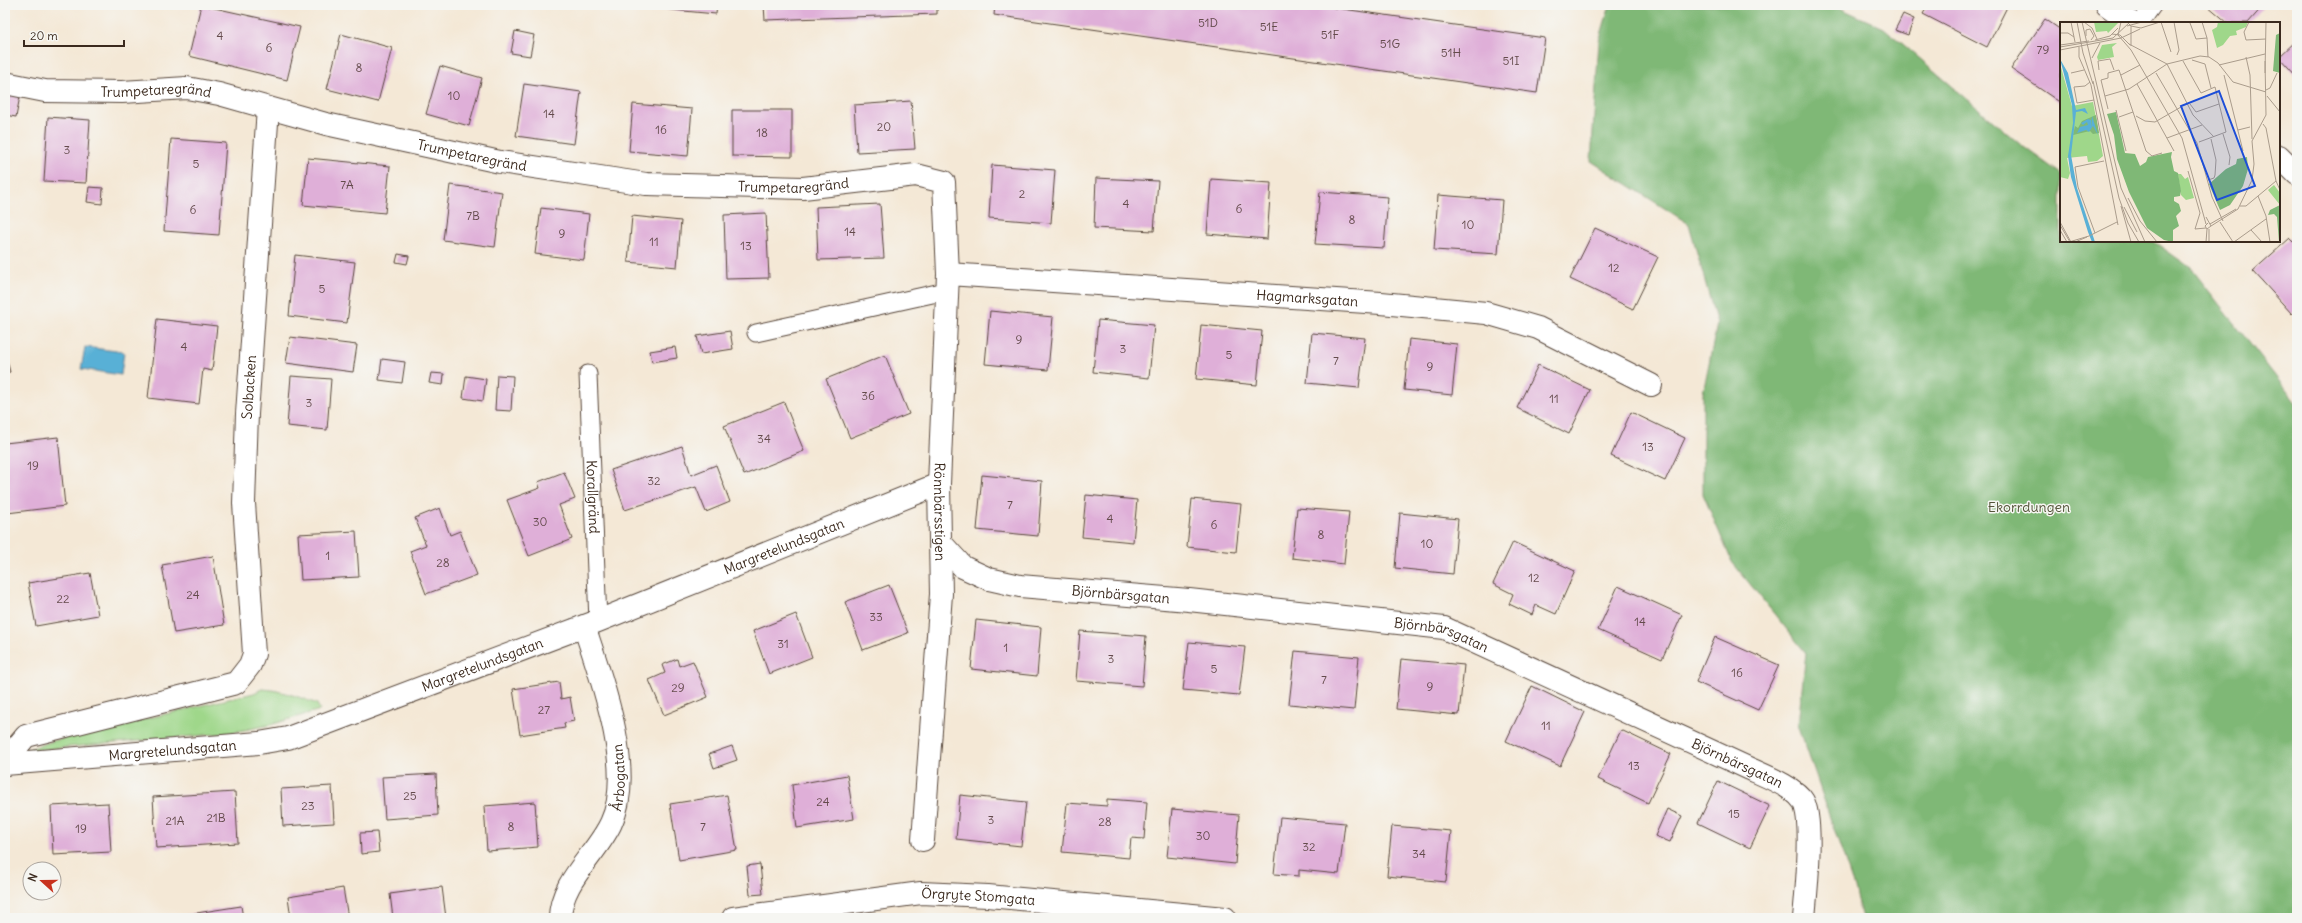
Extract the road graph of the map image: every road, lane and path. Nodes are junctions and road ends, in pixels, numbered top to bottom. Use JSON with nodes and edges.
{"nodes":[{"id":1,"x":2107,"y":5,"type":"edge"},
{"id":2,"x":2153,"y":5,"type":"edge"},
{"id":3,"x":2131,"y":22,"type":"edge"},
{"id":4,"x":2141,"y":22,"type":"edge"},
{"id":5,"x":5,"y":84,"type":"edge"},
{"id":6,"x":268,"y":108,"type":"junction"},
{"id":7,"x":2280,"y":157,"type":"edge"},
{"id":8,"x":2297,"y":174,"type":"edge"},
{"id":9,"x":944,"y":182,"type":"joint"},
{"id":10,"x":947,"y":283,"type":"junction"},
{"id":11,"x":756,"y":333,"type":"dead end"},
{"id":12,"x":588,"y":374,"type":"dead end"},
{"id":13,"x":1651,"y":385,"type":"dead end"},
{"id":14,"x":940,"y":484,"type":"junction"},
{"id":15,"x":941,"y":543,"type":"junction"},
{"id":16,"x":591,"y":623,"type":"junction"},
{"id":17,"x":250,"y":665,"type":"joint"},
{"id":18,"x":5,"y":763,"type":"edge"},
{"id":19,"x":924,"y":840,"type":"dead end"},
{"id":20,"x":560,"y":918,"type":"edge"},
{"id":21,"x":733,"y":918,"type":"edge"},
{"id":22,"x":1225,"y":918,"type":"edge"},
{"id":23,"x":1804,"y":918,"type":"edge"}],
"edges":[{"from":1,"to":3,"type":"street"},
{"from":2,"to":4,"type":"lane"},
{"from":5,"to":6,"type":"street","name":"Trumpetaregränd"},
{"from":6,"to":9,"type":"street","name":"Trumpetaregränd"},
{"from":6,"to":17,"type":"street","name":"Solbacken"},
{"from":7,"to":8,"type":"street"},
{"from":9,"to":10,"type":"street","name":"Rönnbärsstigen"},
{"from":10,"to":11,"type":"lane"},
{"from":10,"to":13,"type":"street","name":"Hagmarksgatan"},
{"from":10,"to":14,"type":"street","name":"Rönnbärsstigen"},
{"from":12,"to":16,"type":"lane","name":"Korallgränd"},
{"from":14,"to":15,"type":"street","name":"Rönnbärsstigen"},
{"from":14,"to":16,"type":"street","name":"Margretelundsgatan"},
{"from":15,"to":19,"type":"street","name":"Rönnbärsstigen"},
{"from":15,"to":23,"type":"street","name":"Björnbärsgatan"},
{"from":16,"to":18,"type":"street","name":"Margretelundsgatan"},
{"from":16,"to":20,"type":"street","name":"Årbogatan"},
{"from":17,"to":18,"type":"street","name":"Margretelundsgatan"},
{"from":21,"to":22,"type":"street","name":"Örgryte Stomgata"}]}
